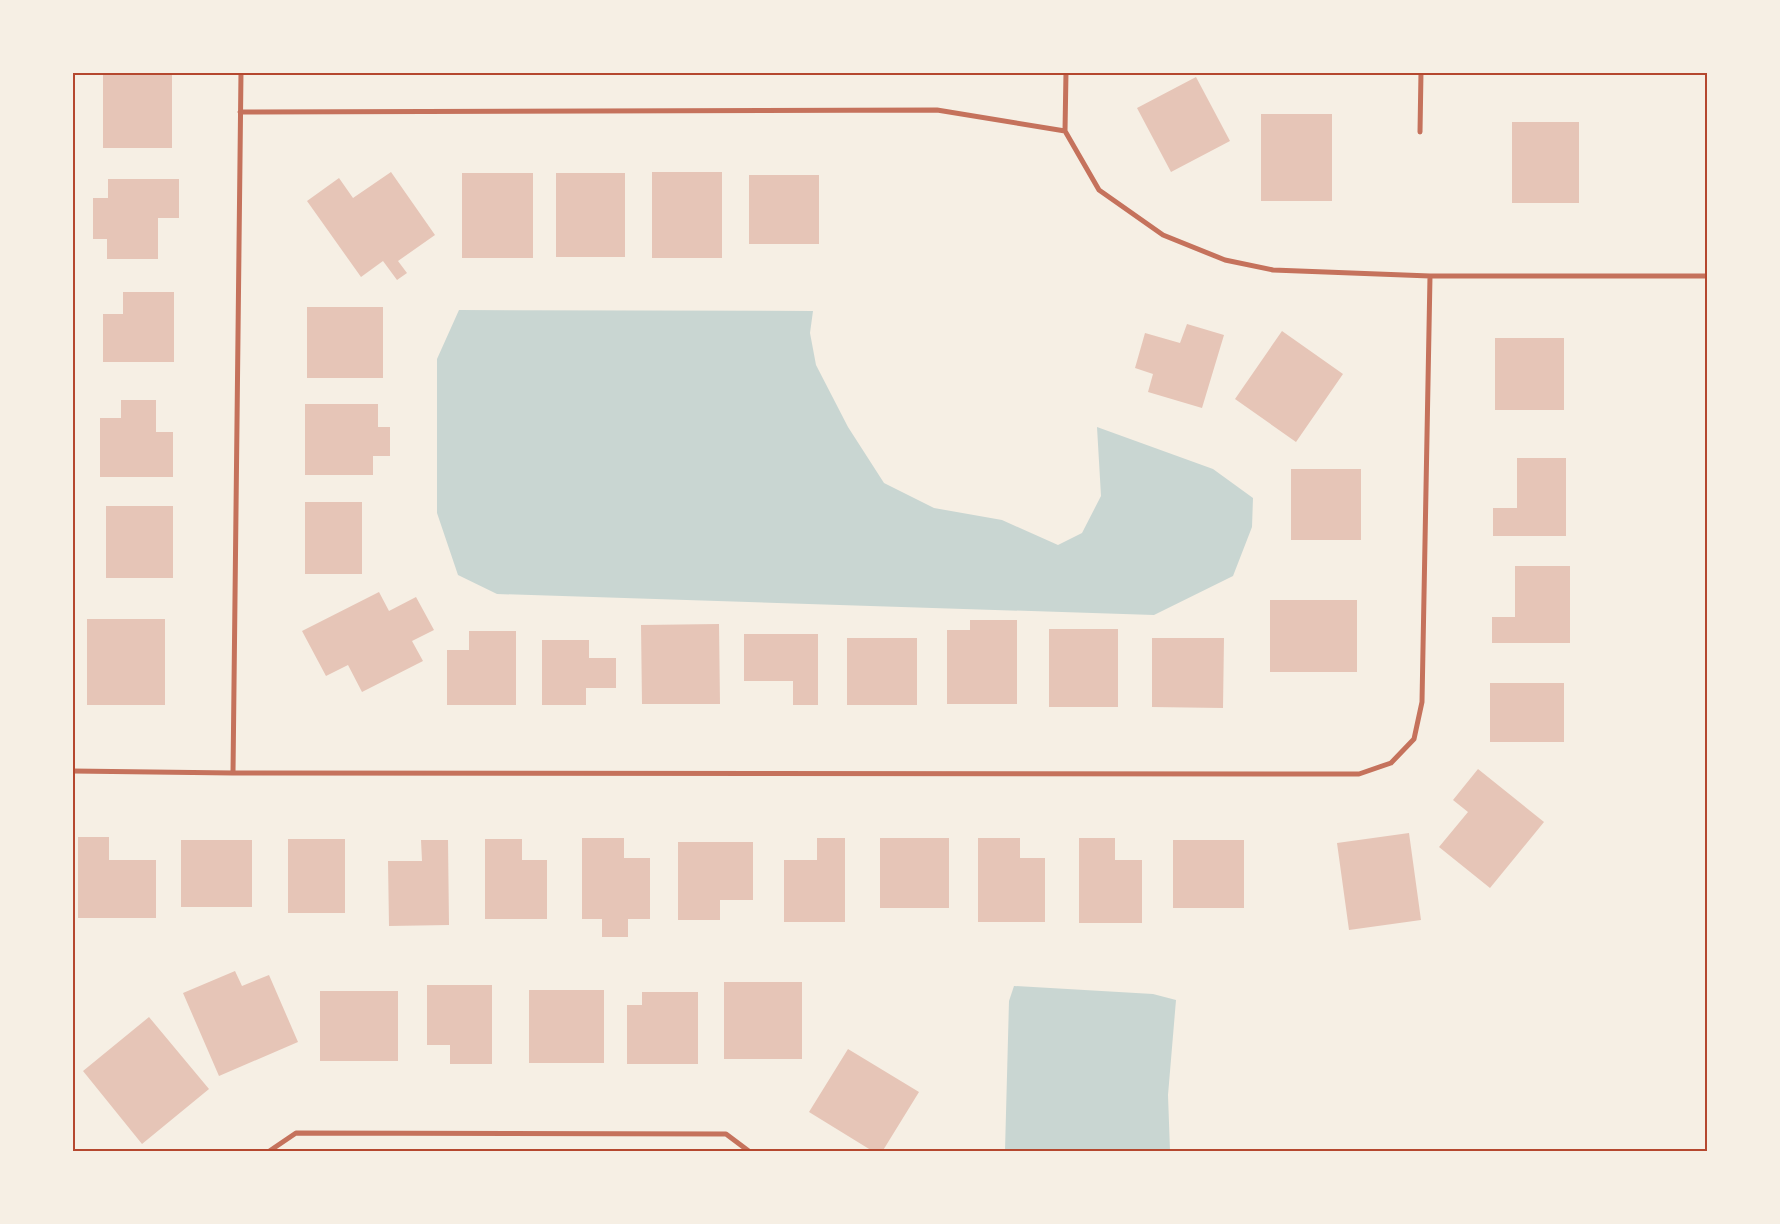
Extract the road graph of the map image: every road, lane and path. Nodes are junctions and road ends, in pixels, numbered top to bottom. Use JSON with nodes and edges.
{"nodes":[{"id":1,"x":240,"y":72,"type":"edge"},
{"id":2,"x":1066,"y":72,"type":"edge"},
{"id":3,"x":1421,"y":72,"type":"edge"},
{"id":4,"x":240,"y":112,"type":"junction"},
{"id":5,"x":1065,"y":132,"type":"junction"},
{"id":6,"x":1420,"y":132,"type":"dead end"},
{"id":7,"x":1430,"y":276,"type":"junction"},
{"id":8,"x":1708,"y":276,"type":"edge"},
{"id":9,"x":72,"y":771,"type":"edge"},
{"id":10,"x":233,"y":773,"type":"junction"},
{"id":11,"x":268,"y":1152,"type":"edge"},
{"id":12,"x":750,"y":1152,"type":"edge"}],
"edges":[{"from":1,"to":4,"type":"street"},
{"from":2,"to":5,"type":"street"},
{"from":3,"to":6,"type":"street"},
{"from":4,"to":5,"type":"street"},
{"from":4,"to":10,"type":"street"},
{"from":5,"to":7,"type":"street"},
{"from":7,"to":8,"type":"street"},
{"from":7,"to":10,"type":"street"},
{"from":9,"to":10,"type":"street"},
{"from":11,"to":12,"type":"street"}]}
